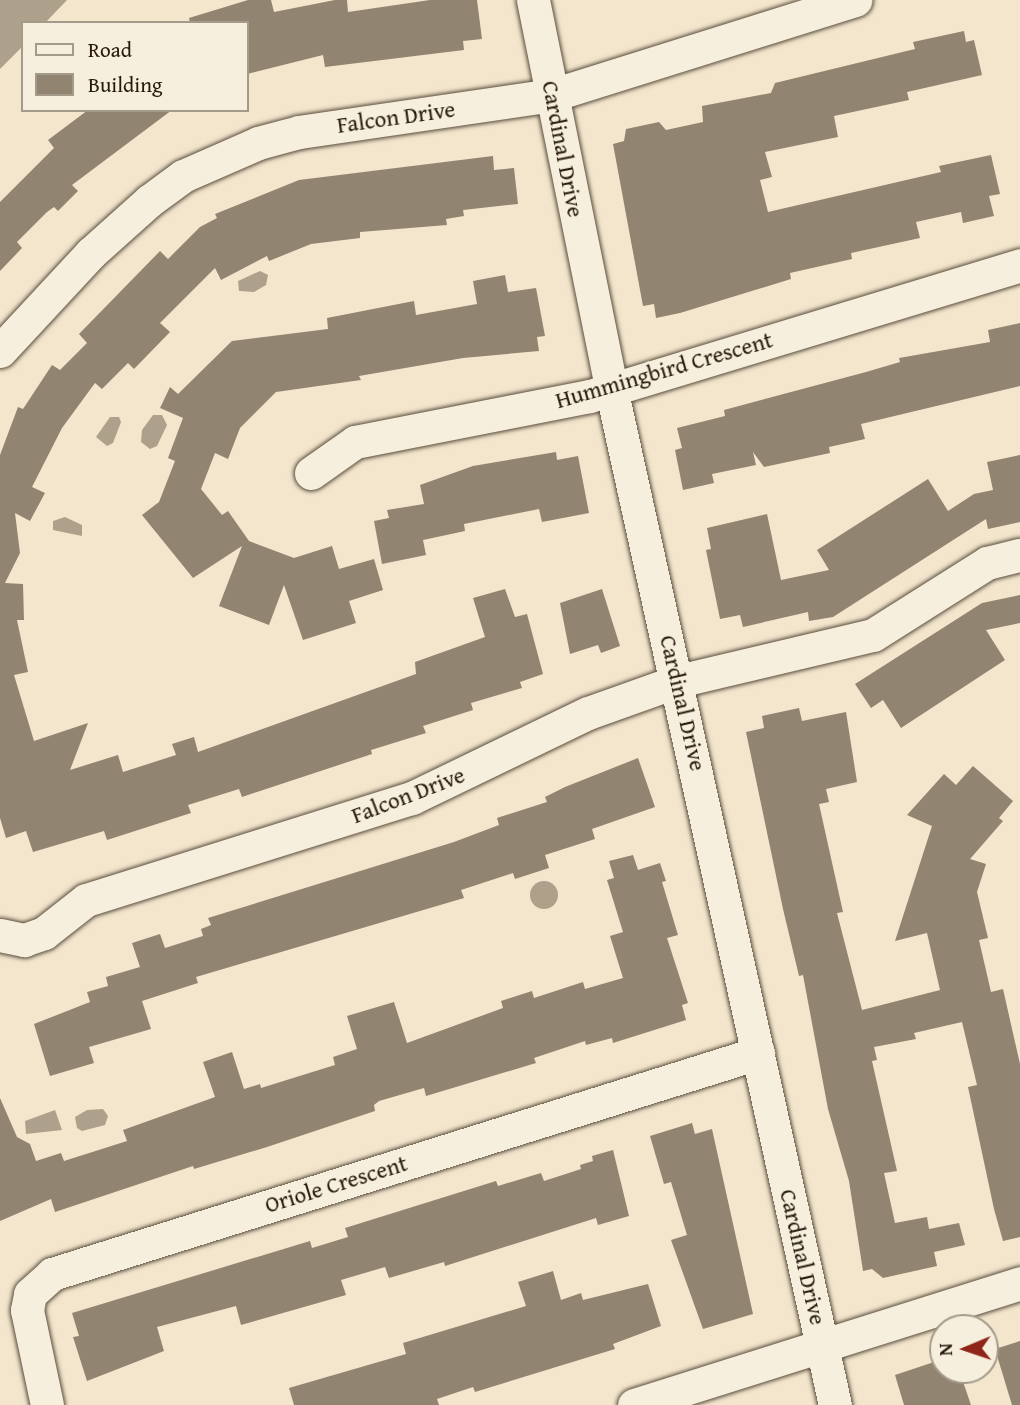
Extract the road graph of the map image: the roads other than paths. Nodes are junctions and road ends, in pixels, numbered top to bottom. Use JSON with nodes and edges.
{"nodes":[{"id":1,"x":533,"y":0,"type":"edge"},
{"id":2,"x":856,"y":0,"type":"edge"},
{"id":3,"x":552,"y":96,"type":"junction"},
{"id":4,"x":1020,"y":265,"type":"edge"},
{"id":5,"x":0,"y":351,"type":"edge"},
{"id":6,"x":611,"y":388,"type":"junction"},
{"id":7,"x":311,"y":473,"type":"dead end"},
{"id":8,"x":1020,"y":555,"type":"edge"},
{"id":9,"x":678,"y":681,"type":"junction"},
{"id":10,"x":0,"y":936,"type":"edge"},
{"id":11,"x":758,"y":1053,"type":"junction"},
{"id":12,"x":1020,"y":1283,"type":"edge"},
{"id":13,"x":823,"y":1346,"type":"junction"},
{"id":14,"x":47,"y":1405,"type":"edge"},
{"id":15,"x":634,"y":1405,"type":"edge"},
{"id":16,"x":835,"y":1405,"type":"edge"}],
"edges":[{"from":1,"to":3,"type":"street","name":"Cardinal Drive"},
{"from":2,"to":3,"type":"street","name":"Falcon Drive"},
{"from":3,"to":5,"type":"street","name":"Falcon Drive"},
{"from":3,"to":6,"type":"street","name":"Cardinal Drive"},
{"from":4,"to":6,"type":"street","name":"Hummingbird Crescent"},
{"from":6,"to":7,"type":"street","name":"Hummingbird Crescent"},
{"from":6,"to":9,"type":"street","name":"Cardinal Drive"},
{"from":8,"to":9,"type":"street","name":"Falcon Drive"},
{"from":9,"to":10,"type":"street","name":"Falcon Drive"},
{"from":9,"to":11,"type":"street","name":"Cardinal Drive"},
{"from":11,"to":13,"type":"street","name":"Cardinal Drive"},
{"from":11,"to":14,"type":"street","name":"Oriole Crescent"},
{"from":12,"to":13,"type":"street"},
{"from":13,"to":15,"type":"street"},
{"from":13,"to":16,"type":"street","name":"Cardinal Drive"}]}
